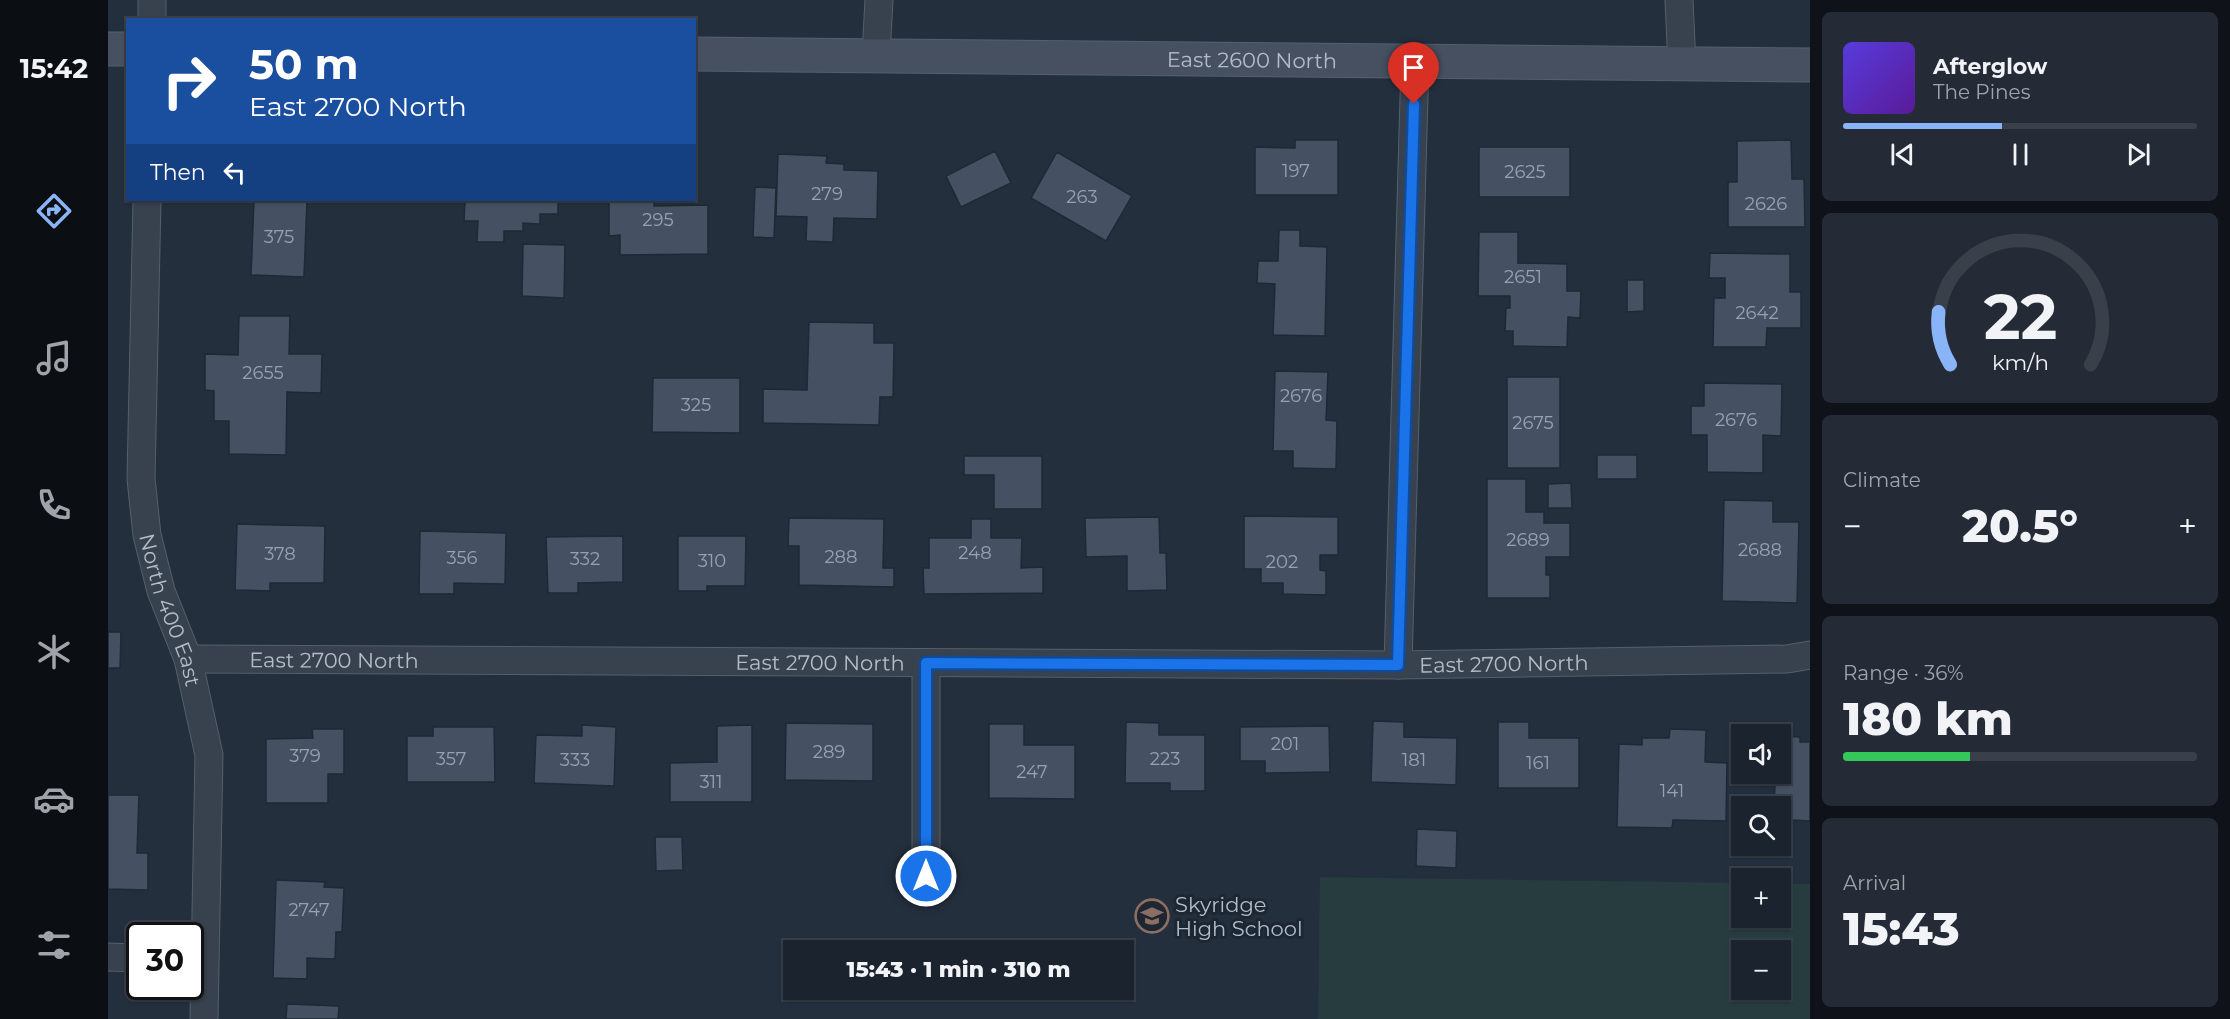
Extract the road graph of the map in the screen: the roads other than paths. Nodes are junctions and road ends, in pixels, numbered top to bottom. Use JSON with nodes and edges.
{"nodes":[{"id":1,"x":152,"y":0,"type":"edge"},
{"id":2,"x":879,"y":0,"type":"edge"},
{"id":3,"x":1679,"y":0,"type":"edge"},
{"id":4,"x":152,"y":18,"type":"edge"},
{"id":5,"x":108,"y":49,"type":"edge"},
{"id":6,"x":126,"y":49,"type":"edge"},
{"id":7,"x":696,"y":54,"type":"edge"},
{"id":8,"x":876,"y":55,"type":"junction"},
{"id":9,"x":1415,"y":61,"type":"junction"},
{"id":10,"x":1682,"y":65,"type":"junction"},
{"id":11,"x":1810,"y":65,"type":"edge"},
{"id":12,"x":147,"y":201,"type":"edge"},
{"id":13,"x":1810,"y":655,"type":"edge"},
{"id":14,"x":188,"y":658,"type":"junction"},
{"id":15,"x":926,"y":663,"type":"junction"},
{"id":16,"x":1398,"y":665,"type":"junction"},
{"id":17,"x":926,"y":876,"type":"dead end"},
{"id":18,"x":200,"y":922,"type":"edge"},
{"id":19,"x":108,"y":957,"type":"edge"},
{"id":20,"x":126,"y":958,"type":"edge"},
{"id":21,"x":202,"y":1000,"type":"edge"},
{"id":22,"x":204,"y":1019,"type":"edge"}],
"edges":[{"from":1,"to":4,"type":"street"},
{"from":2,"to":8,"type":"street"},
{"from":3,"to":10,"type":"street"},
{"from":5,"to":6,"type":"street"},
{"from":7,"to":8,"type":"street","name":"East 2600 North"},
{"from":8,"to":9,"type":"street","name":"East 2600 North"},
{"from":9,"to":10,"type":"street","name":"East 2600 North"},
{"from":9,"to":16,"type":"street"},
{"from":10,"to":11,"type":"street","name":"East 2600 North"},
{"from":12,"to":14,"type":"street","name":"North 400 East"},
{"from":13,"to":16,"type":"street","name":"East 2700 North"},
{"from":14,"to":15,"type":"street","name":"East 2700 North"},
{"from":14,"to":18,"type":"street","name":"North 400 East"},
{"from":15,"to":16,"type":"street","name":"East 2700 North"},
{"from":15,"to":17,"type":"street"},
{"from":19,"to":20,"type":"street"},
{"from":21,"to":22,"type":"street","name":"North 400 East"}]}
